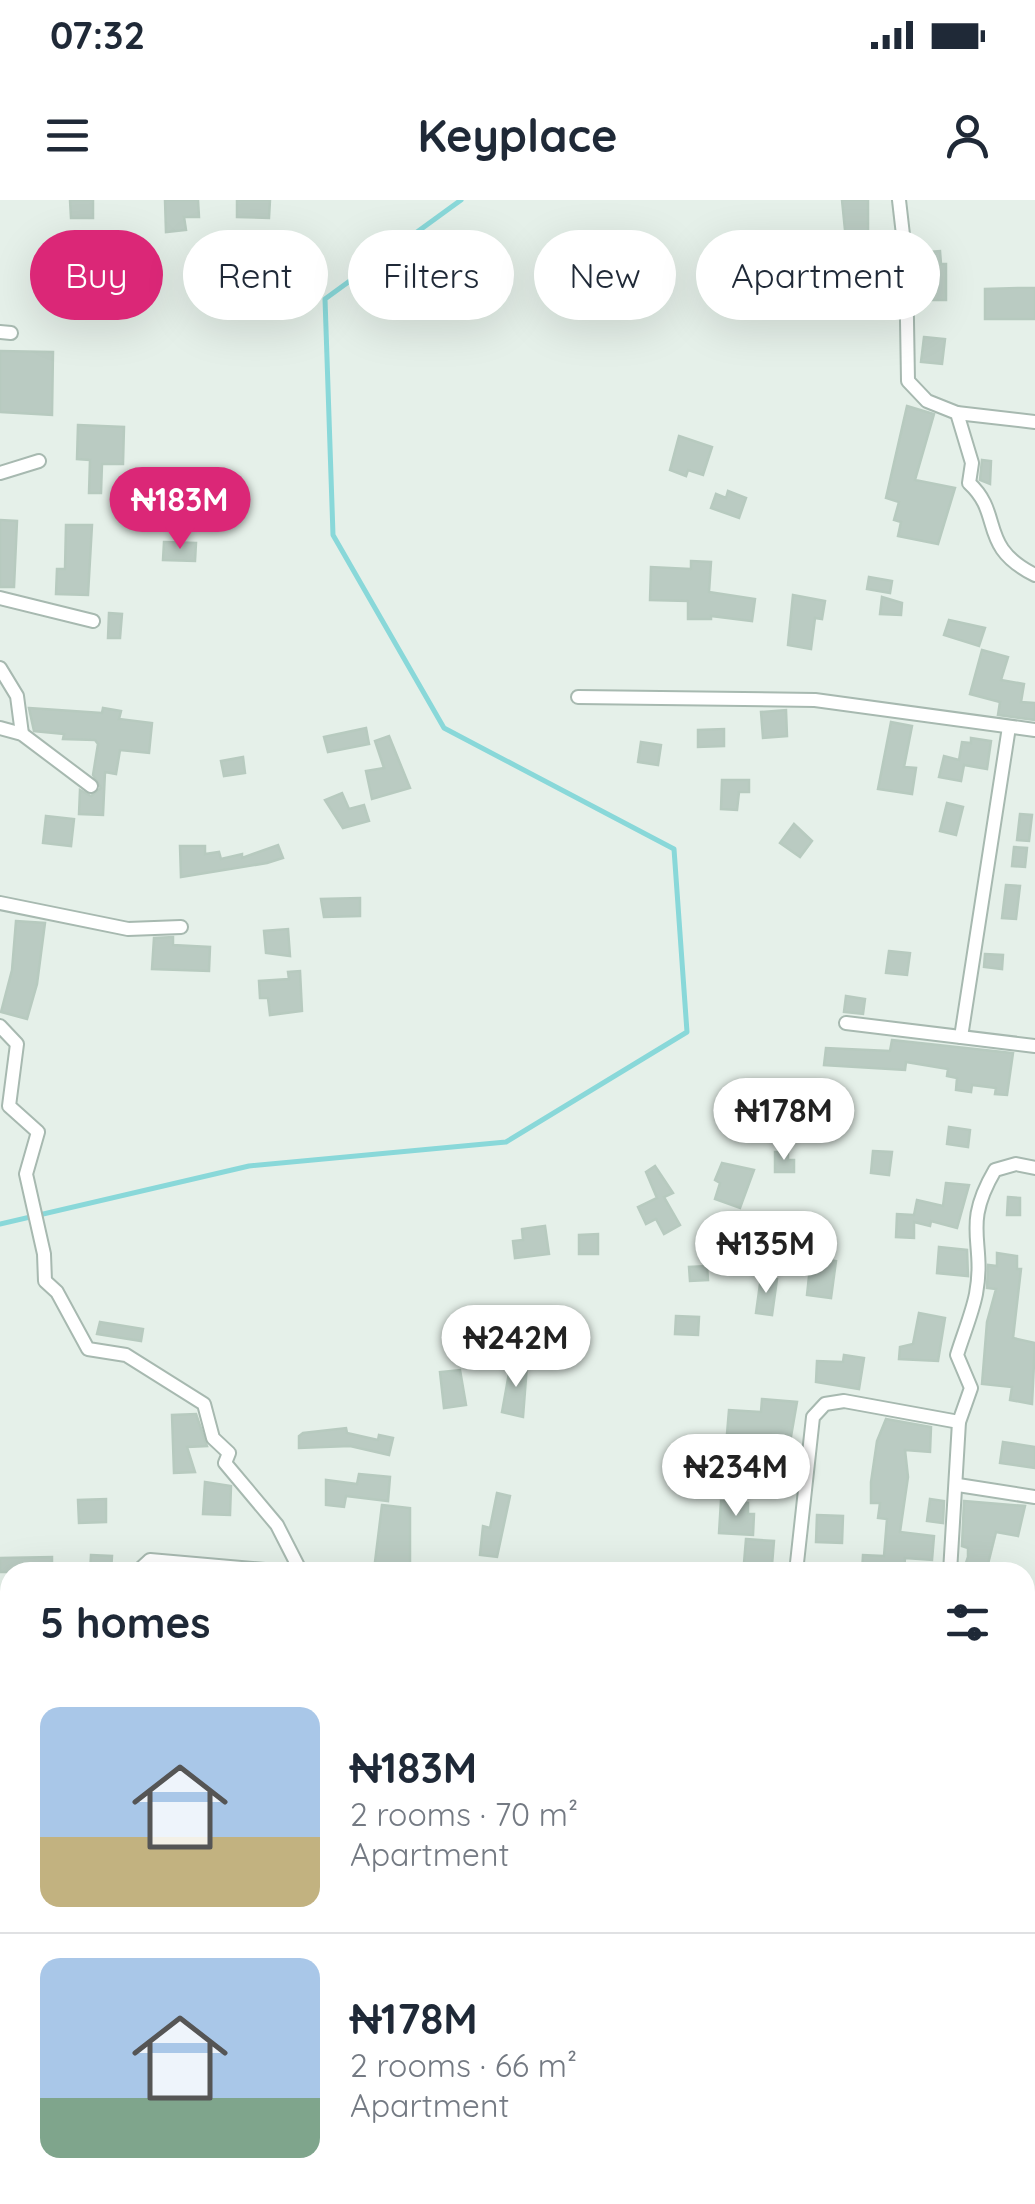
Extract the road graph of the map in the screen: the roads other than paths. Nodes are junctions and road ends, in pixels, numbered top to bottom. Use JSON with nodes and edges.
{"nodes":[{"id":1,"x":899,"y":200,"type":"edge"},
{"id":2,"x":956,"y":413,"type":"junction"},
{"id":3,"x":1035,"y":422,"type":"edge"},
{"id":4,"x":39,"y":461,"type":"dead end"},
{"id":5,"x":1,"y":470,"type":"edge"},
{"id":6,"x":1035,"y":576,"type":"edge"},
{"id":7,"x":0,"y":598,"type":"edge"},
{"id":8,"x":93,"y":620,"type":"dead end"},
{"id":9,"x":0,"y":668,"type":"edge"},
{"id":10,"x":578,"y":697,"type":"dead end"},
{"id":11,"x":1009,"y":727,"type":"junction"},
{"id":12,"x":0,"y":728,"type":"edge"},
{"id":13,"x":1035,"y":730,"type":"edge"},
{"id":14,"x":22,"y":734,"type":"junction"},
{"id":15,"x":91,"y":786,"type":"dead end"},
{"id":16,"x":0,"y":903,"type":"edge"},
{"id":17,"x":181,"y":927,"type":"dead end"},
{"id":18,"x":846,"y":1022,"type":"dead end"},
{"id":19,"x":0,"y":1026,"type":"edge"},
{"id":20,"x":962,"y":1037,"type":"junction"},
{"id":21,"x":1035,"y":1046,"type":"edge"},
{"id":22,"x":1035,"y":1168,"type":"edge"},
{"id":23,"x":959,"y":1422,"type":"junction"},
{"id":24,"x":958,"y":1485,"type":"junction"},
{"id":25,"x":1035,"y":1497,"type":"edge"},
{"id":26,"x":148,"y":1562,"type":"edge"},
{"id":27,"x":173,"y":1562,"type":"edge"},
{"id":28,"x":296,"y":1562,"type":"edge"},
{"id":29,"x":797,"y":1562,"type":"edge"},
{"id":30,"x":951,"y":1562,"type":"edge"}],
"edges":[{"from":1,"to":2,"type":"street"},
{"from":2,"to":3,"type":"street"},
{"from":2,"to":6,"type":"street"},
{"from":4,"to":5,"type":"street"},
{"from":7,"to":8,"type":"street"},
{"from":9,"to":14,"type":"street"},
{"from":10,"to":11,"type":"street"},
{"from":11,"to":13,"type":"street"},
{"from":11,"to":20,"type":"street"},
{"from":12,"to":14,"type":"street"},
{"from":14,"to":15,"type":"street"},
{"from":16,"to":17,"type":"street"},
{"from":18,"to":20,"type":"street"},
{"from":19,"to":28,"type":"street"},
{"from":20,"to":21,"type":"street"},
{"from":22,"to":23,"type":"street"},
{"from":23,"to":24,"type":"street"},
{"from":23,"to":29,"type":"street"},
{"from":24,"to":25,"type":"street"},
{"from":24,"to":30,"type":"street"},
{"from":26,"to":27,"type":"street"}]}
